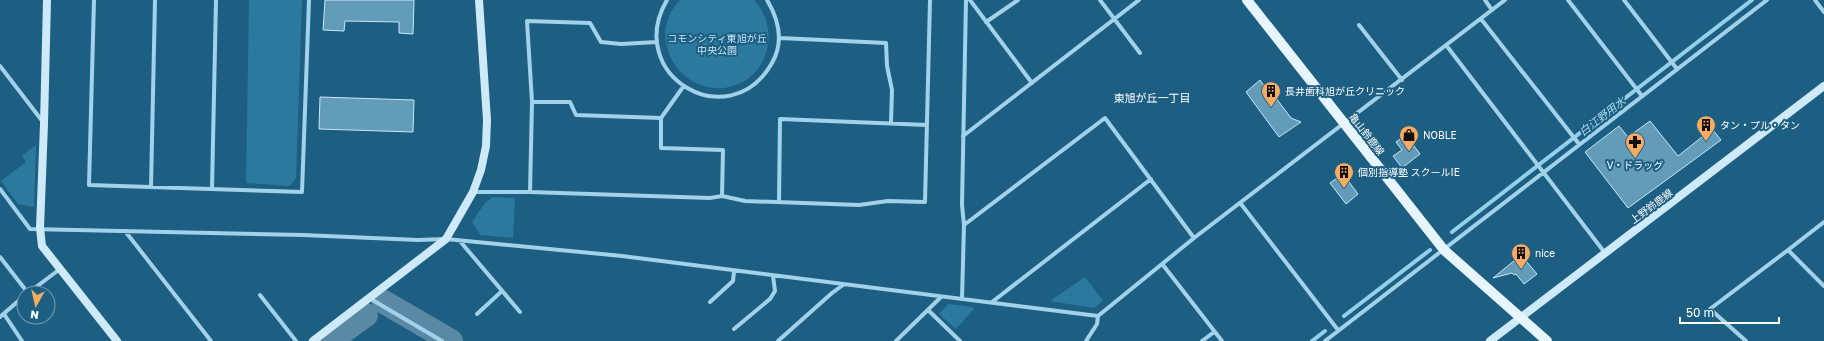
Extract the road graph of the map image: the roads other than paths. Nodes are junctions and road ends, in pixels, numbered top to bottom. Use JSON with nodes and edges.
{"nodes":[{"id":1,"x":47,"y":0,"type":"edge"},
{"id":2,"x":94,"y":0,"type":"edge"},
{"id":3,"x":155,"y":0,"type":"edge"},
{"id":4,"x":216,"y":0,"type":"edge"},
{"id":5,"x":309,"y":0,"type":"edge"},
{"id":6,"x":479,"y":0,"type":"edge"},
{"id":7,"x":667,"y":0,"type":"edge"},
{"id":8,"x":767,"y":0,"type":"edge"},
{"id":9,"x":930,"y":0,"type":"edge"},
{"id":10,"x":966,"y":0,"type":"edge"},
{"id":11,"x":970,"y":0,"type":"edge"},
{"id":12,"x":1018,"y":0,"type":"edge"},
{"id":13,"x":1100,"y":0,"type":"edge"},
{"id":14,"x":1139,"y":0,"type":"edge"},
{"id":15,"x":1247,"y":0,"type":"edge"},
{"id":16,"x":1485,"y":0,"type":"edge"},
{"id":17,"x":1505,"y":0,"type":"edge"},
{"id":18,"x":1568,"y":0,"type":"edge"},
{"id":19,"x":1624,"y":0,"type":"edge"},
{"id":20,"x":1767,"y":0,"type":"edge"},
{"id":21,"x":1815,"y":0,"type":"edge"},
{"id":22,"x":1492,"y":10,"type":"junction"},
{"id":23,"x":1824,"y":12,"type":"edge"},
{"id":24,"x":1115,"y":19,"type":"junction"},
{"id":25,"x":1481,"y":19,"type":"junction"},
{"id":26,"x":986,"y":22,"type":"junction"},
{"id":27,"x":1359,"y":25,"type":"dead end"},
{"id":28,"x":780,"y":38,"type":"junction"},
{"id":29,"x":656,"y":42,"type":"junction"},
{"id":30,"x":1446,"y":45,"type":"junction"},
{"id":31,"x":1140,"y":53,"type":"dead end"},
{"id":32,"x":0,"y":66,"type":"edge"},
{"id":33,"x":1676,"y":68,"type":"junction"},
{"id":34,"x":1402,"y":80,"type":"junction"},
{"id":35,"x":1032,"y":83,"type":"junction"},
{"id":36,"x":1824,"y":86,"type":"edge"},
{"id":37,"x":683,"y":87,"type":"junction"},
{"id":38,"x":1641,"y":95,"type":"junction"},
{"id":39,"x":532,"y":102,"type":"junction"},
{"id":40,"x":661,"y":118,"type":"junction"},
{"id":41,"x":891,"y":122,"type":"junction"},
{"id":42,"x":44,"y":124,"type":"junction"},
{"id":43,"x":1344,"y":124,"type":"junction"},
{"id":44,"x":927,"y":125,"type":"junction"},
{"id":45,"x":963,"y":136,"type":"junction"},
{"id":46,"x":1578,"y":143,"type":"junction"},
{"id":47,"x":1542,"y":170,"type":"junction"},
{"id":48,"x":1151,"y":179,"type":"junction"},
{"id":49,"x":151,"y":187,"type":"junction"},
{"id":50,"x":0,"y":189,"type":"edge"},
{"id":51,"x":212,"y":189,"type":"junction"},
{"id":52,"x":473,"y":192,"type":"junction"},
{"id":53,"x":530,"y":192,"type":"junction"},
{"id":54,"x":722,"y":196,"type":"junction"},
{"id":55,"x":779,"y":202,"type":"junction"},
{"id":56,"x":1241,"y":204,"type":"junction"},
{"id":57,"x":1824,"y":222,"type":"edge"},
{"id":58,"x":964,"y":225,"type":"junction"},
{"id":59,"x":40,"y":228,"type":"junction"},
{"id":60,"x":125,"y":231,"type":"junction"},
{"id":61,"x":1194,"y":238,"type":"junction"},
{"id":62,"x":446,"y":239,"type":"junction"},
{"id":63,"x":459,"y":240,"type":"junction"},
{"id":64,"x":1444,"y":250,"type":"junction"},
{"id":65,"x":1788,"y":250,"type":"junction"},
{"id":66,"x":1606,"y":253,"type":"junction"},
{"id":67,"x":0,"y":257,"type":"edge"},
{"id":68,"x":1163,"y":265,"type":"junction"},
{"id":69,"x":60,"y":269,"type":"junction"},
{"id":70,"x":734,"y":271,"type":"junction"},
{"id":71,"x":773,"y":276,"type":"junction"},
{"id":72,"x":22,"y":285,"type":"edge"},
{"id":73,"x":39,"y":285,"type":"edge"},
{"id":74,"x":844,"y":285,"type":"junction"},
{"id":75,"x":1824,"y":286,"type":"edge"},
{"id":76,"x":502,"y":291,"type":"junction"},
{"id":77,"x":260,"y":295,"type":"dead end"},
{"id":78,"x":942,"y":297,"type":"junction"},
{"id":79,"x":369,"y":298,"type":"junction"},
{"id":80,"x":962,"y":299,"type":"junction"},
{"id":81,"x":16,"y":302,"type":"edge"},
{"id":82,"x":710,"y":302,"type":"dead end"},
{"id":83,"x":992,"y":302,"type":"junction"},
{"id":84,"x":928,"y":310,"type":"junction"},
{"id":85,"x":520,"y":312,"type":"dead end"},
{"id":86,"x":477,"y":314,"type":"dead end"},
{"id":87,"x":2,"y":316,"type":"edge"},
{"id":88,"x":1098,"y":316,"type":"junction"},
{"id":89,"x":1520,"y":318,"type":"junction"},
{"id":90,"x":734,"y":329,"type":"dead end"},
{"id":91,"x":1338,"y":330,"type":"junction"},
{"id":92,"x":1214,"y":332,"type":"junction"},
{"id":93,"x":22,"y":341,"type":"edge"},
{"id":94,"x":117,"y":341,"type":"edge"},
{"id":95,"x":211,"y":341,"type":"edge"},
{"id":96,"x":296,"y":341,"type":"edge"},
{"id":97,"x":313,"y":341,"type":"edge"},
{"id":98,"x":442,"y":341,"type":"edge"},
{"id":99,"x":778,"y":341,"type":"edge"},
{"id":100,"x":896,"y":341,"type":"edge"},
{"id":101,"x":960,"y":341,"type":"edge"},
{"id":102,"x":1086,"y":341,"type":"edge"},
{"id":103,"x":1202,"y":341,"type":"edge"},
{"id":104,"x":1222,"y":341,"type":"edge"},
{"id":105,"x":1325,"y":341,"type":"edge"},
{"id":106,"x":1490,"y":341,"type":"edge"},
{"id":107,"x":1547,"y":341,"type":"edge"},
{"id":108,"x":1746,"y":341,"type":"edge"}],
"edges":[{"from":1,"to":42,"type":"street"},
{"from":2,"to":49,"type":"street"},
{"from":3,"to":49,"type":"street"},
{"from":4,"to":51,"type":"street"},
{"from":5,"to":51,"type":"street"},
{"from":6,"to":52,"type":"street"},
{"from":7,"to":29,"type":"street"},
{"from":8,"to":28,"type":"street"},
{"from":9,"to":44,"type":"street"},
{"from":10,"to":45,"type":"street"},
{"from":11,"to":26,"type":"street"},
{"from":12,"to":26,"type":"street"},
{"from":13,"to":24,"type":"street"},
{"from":14,"to":24,"type":"street"},
{"from":15,"to":43,"type":"main road","name":"亀山鈴鹿線"},
{"from":16,"to":22,"type":"street"},
{"from":17,"to":22,"type":"street"},
{"from":18,"to":38,"type":"street"},
{"from":19,"to":33,"type":"street"},
{"from":20,"to":33,"type":"street"},
{"from":21,"to":23,"type":"street"},
{"from":22,"to":25,"type":"street"},
{"from":24,"to":31,"type":"street"},
{"from":24,"to":35,"type":"street"},
{"from":25,"to":30,"type":"street"},
{"from":25,"to":46,"type":"street"},
{"from":26,"to":35,"type":"street"},
{"from":27,"to":34,"type":"street"},
{"from":28,"to":37,"type":"street"},
{"from":28,"to":41,"type":"street"},
{"from":29,"to":37,"type":"street"},
{"from":29,"to":39,"type":"street"},
{"from":30,"to":34,"type":"street"},
{"from":30,"to":47,"type":"street"},
{"from":32,"to":42,"type":"street"},
{"from":33,"to":38,"type":"street"},
{"from":34,"to":43,"type":"street"},
{"from":35,"to":45,"type":"street"},
{"from":36,"to":66,"type":"street","name":"上野鈴鹿線"},
{"from":37,"to":40,"type":"street"},
{"from":38,"to":46,"type":"street"},
{"from":39,"to":40,"type":"street"},
{"from":39,"to":53,"type":"street"},
{"from":40,"to":54,"type":"street"},
{"from":41,"to":44,"type":"street"},
{"from":41,"to":55,"type":"street"},
{"from":42,"to":59,"type":"street"},
{"from":43,"to":56,"type":"street"},
{"from":43,"to":64,"type":"main road","name":"亀山鈴鹿線"},
{"from":44,"to":55,"type":"street"},
{"from":45,"to":58,"type":"street"},
{"from":46,"to":47,"type":"street"},
{"from":47,"to":64,"type":"street"},
{"from":47,"to":66,"type":"street"},
{"from":48,"to":58,"type":"street"},
{"from":48,"to":61,"type":"street"},
{"from":48,"to":83,"type":"street"},
{"from":49,"to":51,"type":"street"},
{"from":50,"to":59,"type":"street"},
{"from":52,"to":53,"type":"street"},
{"from":52,"to":62,"type":"street"},
{"from":53,"to":54,"type":"street"},
{"from":54,"to":55,"type":"street"},
{"from":56,"to":61,"type":"street"},
{"from":56,"to":91,"type":"street"},
{"from":57,"to":65,"type":"street"},
{"from":58,"to":80,"type":"street"},
{"from":59,"to":60,"type":"street"},
{"from":59,"to":69,"type":"street"},
{"from":60,"to":62,"type":"street"},
{"from":60,"to":95,"type":"street"},
{"from":61,"to":68,"type":"street"},
{"from":62,"to":63,"type":"street"},
{"from":62,"to":79,"type":"street"},
{"from":63,"to":70,"type":"street"},
{"from":63,"to":76,"type":"street"},
{"from":64,"to":89,"type":"main road","name":"亀山鈴鹿線"},
{"from":64,"to":91,"type":"street"},
{"from":65,"to":75,"type":"street"},
{"from":65,"to":108,"type":"street"},
{"from":66,"to":89,"type":"street","name":"上野鈴鹿線"},
{"from":67,"to":72,"type":"street"},
{"from":68,"to":88,"type":"street"},
{"from":68,"to":92,"type":"street"},
{"from":69,"to":73,"type":"street"},
{"from":69,"to":94,"type":"street"},
{"from":70,"to":71,"type":"street"},
{"from":70,"to":82,"type":"street"},
{"from":71,"to":74,"type":"street"},
{"from":71,"to":90,"type":"street"},
{"from":74,"to":78,"type":"street"},
{"from":74,"to":99,"type":"street"},
{"from":76,"to":85,"type":"street"},
{"from":76,"to":86,"type":"street"},
{"from":77,"to":96,"type":"street"},
{"from":78,"to":80,"type":"street"},
{"from":78,"to":84,"type":"street"},
{"from":79,"to":97,"type":"street"},
{"from":79,"to":98,"type":"street"},
{"from":80,"to":83,"type":"street"},
{"from":81,"to":87,"type":"street"},
{"from":83,"to":88,"type":"street"},
{"from":84,"to":100,"type":"street"},
{"from":84,"to":101,"type":"street"},
{"from":87,"to":93,"type":"street"},
{"from":88,"to":102,"type":"street"},
{"from":89,"to":106,"type":"street","name":"上野鈴鹿線"},
{"from":89,"to":107,"type":"main road","name":"亀山鈴鹿線"},
{"from":91,"to":105,"type":"street"},
{"from":92,"to":103,"type":"street"},
{"from":92,"to":104,"type":"street"}]}
